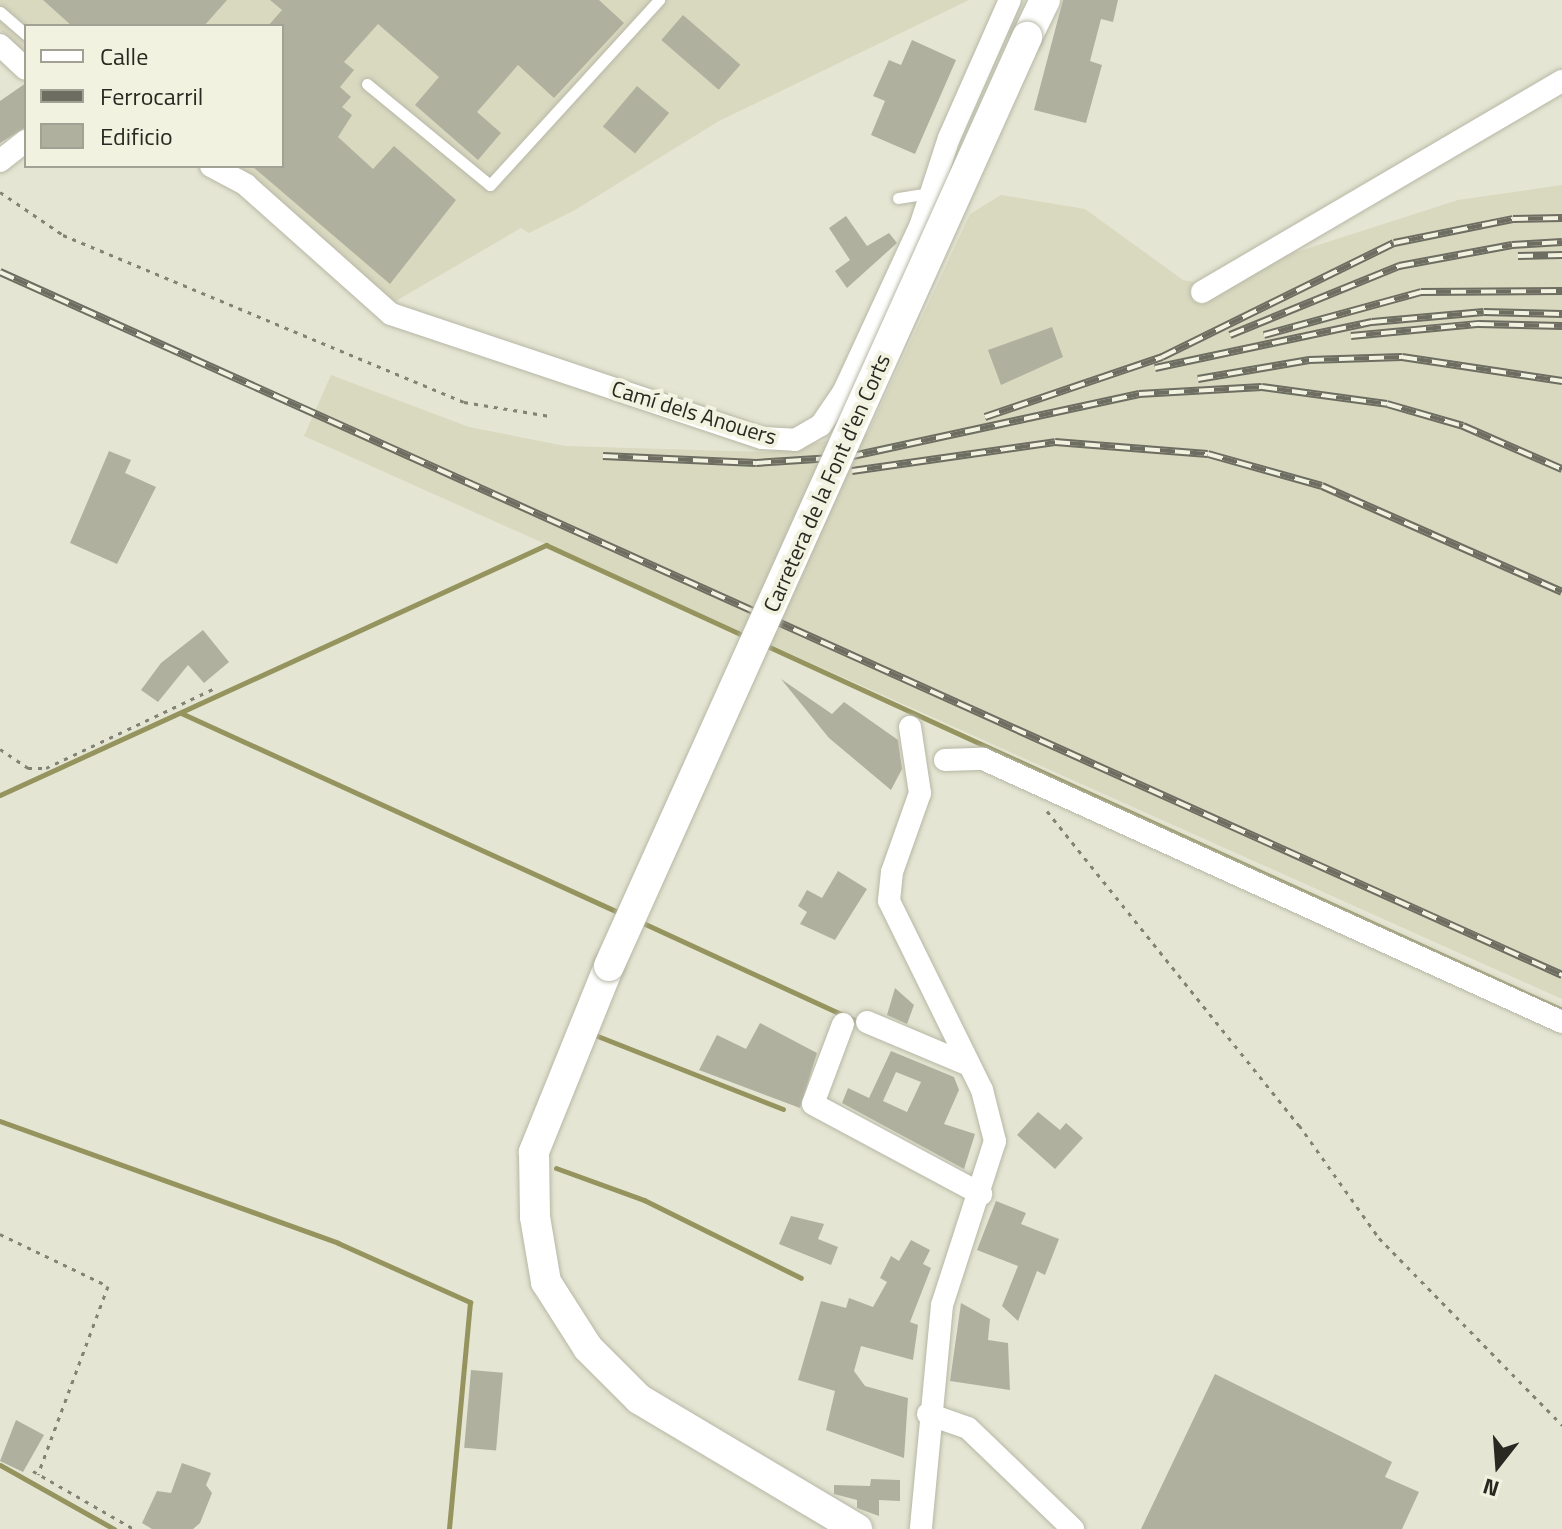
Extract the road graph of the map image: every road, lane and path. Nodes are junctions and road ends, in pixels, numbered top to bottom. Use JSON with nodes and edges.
{"nodes":[{"id":1,"x":659,"y":0,"type":"edge"},
{"id":2,"x":1010,"y":0,"type":"edge"},
{"id":3,"x":1045,"y":0,"type":"edge"},
{"id":4,"x":0,"y":12,"type":"edge"},
{"id":5,"x":24,"y":33,"type":"edge"},
{"id":6,"x":0,"y":45,"type":"edge"},
{"id":7,"x":24,"y":67,"type":"edge"},
{"id":8,"x":367,"y":84,"type":"dead end"},
{"id":9,"x":1558,"y":85,"type":"edge"},
{"id":10,"x":24,"y":143,"type":"edge"},
{"id":11,"x":0,"y":161,"type":"edge"},
{"id":12,"x":215,"y":168,"type":"edge"},
{"id":13,"x":0,"y":192,"type":"edge"},
{"id":14,"x":935,"y":192,"type":"junction"},
{"id":15,"x":898,"y":198,"type":"dead end"},
{"id":16,"x":1202,"y":292,"type":"dead end"},
{"id":17,"x":550,"y":416,"type":"dead end"},
{"id":18,"x":217,"y":687,"type":"dead end"},
{"id":19,"x":910,"y":727,"type":"dead end"},
{"id":20,"x":0,"y":749,"type":"edge"},
{"id":21,"x":945,"y":760,"type":"dead end"},
{"id":22,"x":1025,"y":783,"type":"junction"},
{"id":23,"x":867,"y":1022,"type":"dead end"},
{"id":24,"x":1562,"y":1022,"type":"edge"},
{"id":25,"x":843,"y":1024,"type":"dead end"},
{"id":26,"x":969,"y":1065,"type":"junction"},
{"id":27,"x":981,"y":1194,"type":"junction"},
{"id":28,"x":0,"y":1234,"type":"edge"},
{"id":29,"x":928,"y":1414,"type":"junction"},
{"id":30,"x":1562,"y":1425,"type":"edge"},
{"id":31,"x":33,"y":1471,"type":"dead end"},
{"id":32,"x":38,"y":1474,"type":"junction"},
{"id":33,"x":134,"y":1529,"type":"edge"},
{"id":34,"x":857,"y":1529,"type":"edge"},
{"id":35,"x":921,"y":1529,"type":"edge"},
{"id":36,"x":1073,"y":1529,"type":"edge"}],
"edges":[{"from":1,"to":8,"type":"lane"},
{"from":2,"to":14,"type":"street","name":"Camí dels Anouers"},
{"from":3,"to":34,"type":"street","name":"Carretera de la Font d'en Corts","bridge":true},
{"from":4,"to":5,"type":"lane"},
{"from":6,"to":7,"type":"street"},
{"from":9,"to":16,"type":"street"},
{"from":10,"to":11,"type":"street"},
{"from":12,"to":14,"type":"street","name":"Camí dels Anouers"},
{"from":13,"to":17,"type":"path"},
{"from":14,"to":15,"type":"lane"},
{"from":18,"to":20,"type":"path"},
{"from":19,"to":26,"type":"street"},
{"from":21,"to":22,"type":"street"},
{"from":22,"to":24,"type":"street"},
{"from":22,"to":30,"type":"path"},
{"from":23,"to":26,"type":"street"},
{"from":25,"to":27,"type":"street"},
{"from":26,"to":27,"type":"street"},
{"from":27,"to":29,"type":"street"},
{"from":28,"to":32,"type":"path"},
{"from":29,"to":35,"type":"street"},
{"from":29,"to":36,"type":"street"},
{"from":31,"to":32,"type":"path"},
{"from":32,"to":33,"type":"path"}]}
